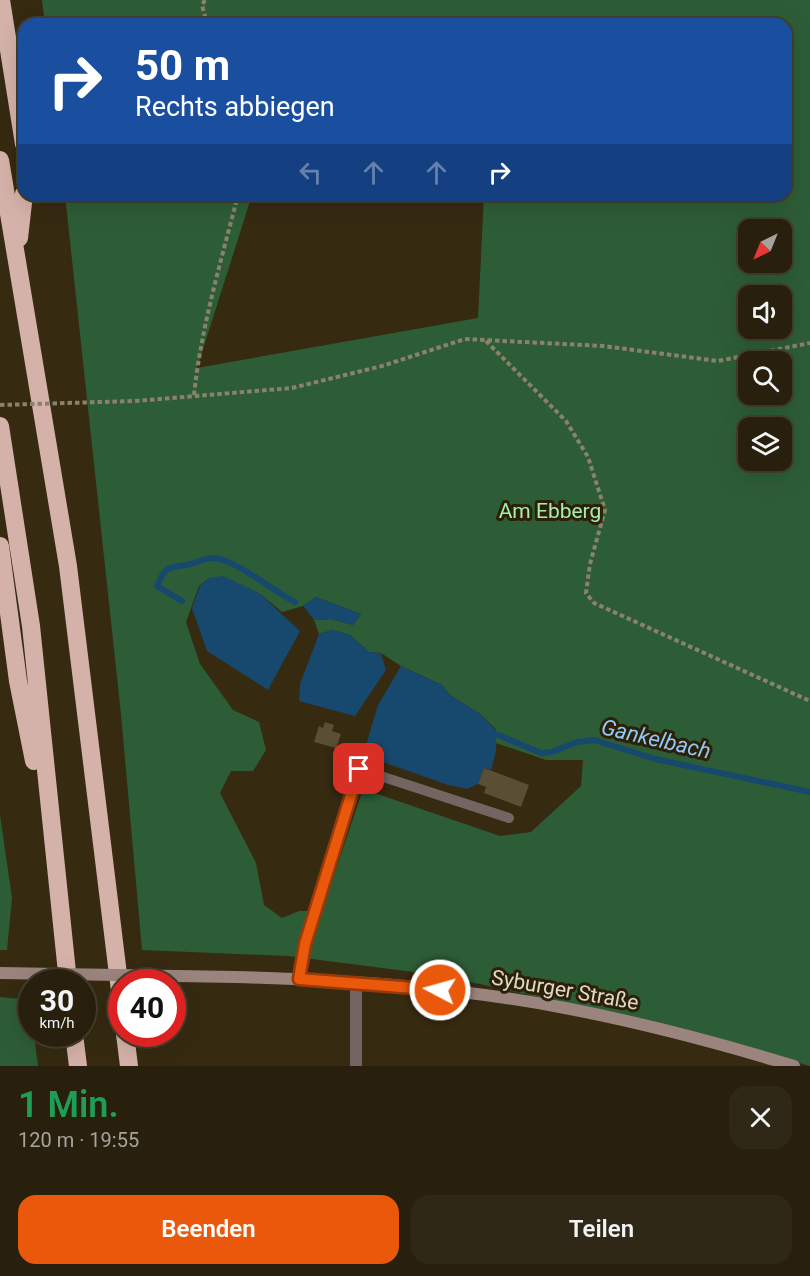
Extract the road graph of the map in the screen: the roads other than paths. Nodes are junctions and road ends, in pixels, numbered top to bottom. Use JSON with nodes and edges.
{"nodes":[{"id":1,"x":1,"y":0,"type":"edge"},
{"id":2,"x":18,"y":106,"type":"edge"},
{"id":3,"x":0,"y":160,"type":"edge"},
{"id":4,"x":23,"y":201,"type":"edge"},
{"id":5,"x":16,"y":257,"type":"junction"},
{"id":6,"x":0,"y":426,"type":"edge"},
{"id":7,"x":0,"y":546,"type":"edge"},
{"id":8,"x":509,"y":818,"type":"dead end"},
{"id":9,"x":55,"y":863,"type":"junction"},
{"id":10,"x":67,"y":969,"type":"edge"},
{"id":11,"x":117,"y":969,"type":"edge"},
{"id":12,"x":0,"y":973,"type":"edge"},
{"id":13,"x":299,"y":979,"type":"junction"},
{"id":14,"x":356,"y":982,"type":"junction"},
{"id":15,"x":76,"y":1047,"type":"edge"},
{"id":16,"x":127,"y":1047,"type":"edge"},
{"id":17,"x":78,"y":1066,"type":"edge"},
{"id":18,"x":129,"y":1066,"type":"edge"},
{"id":19,"x":356,"y":1066,"type":"edge"},
{"id":20,"x":794,"y":1066,"type":"edge"}],
"edges":[{"from":1,"to":2,"type":"highway"},
{"from":3,"to":5,"type":"highway"},
{"from":4,"to":5,"type":"highway"},
{"from":5,"to":11,"type":"highway"},
{"from":6,"to":9,"type":"highway"},
{"from":7,"to":9,"type":"highway"},
{"from":8,"to":13,"type":"lane"},
{"from":9,"to":10,"type":"highway"},
{"from":12,"to":13,"type":"street","name":"Syburger Straße","bridge":true},
{"from":13,"to":14,"type":"street","name":"Syburger Straße"},
{"from":14,"to":19,"type":"street"},
{"from":14,"to":20,"type":"street","name":"Syburger Straße"},
{"from":15,"to":17,"type":"highway"},
{"from":16,"to":18,"type":"highway"}]}
